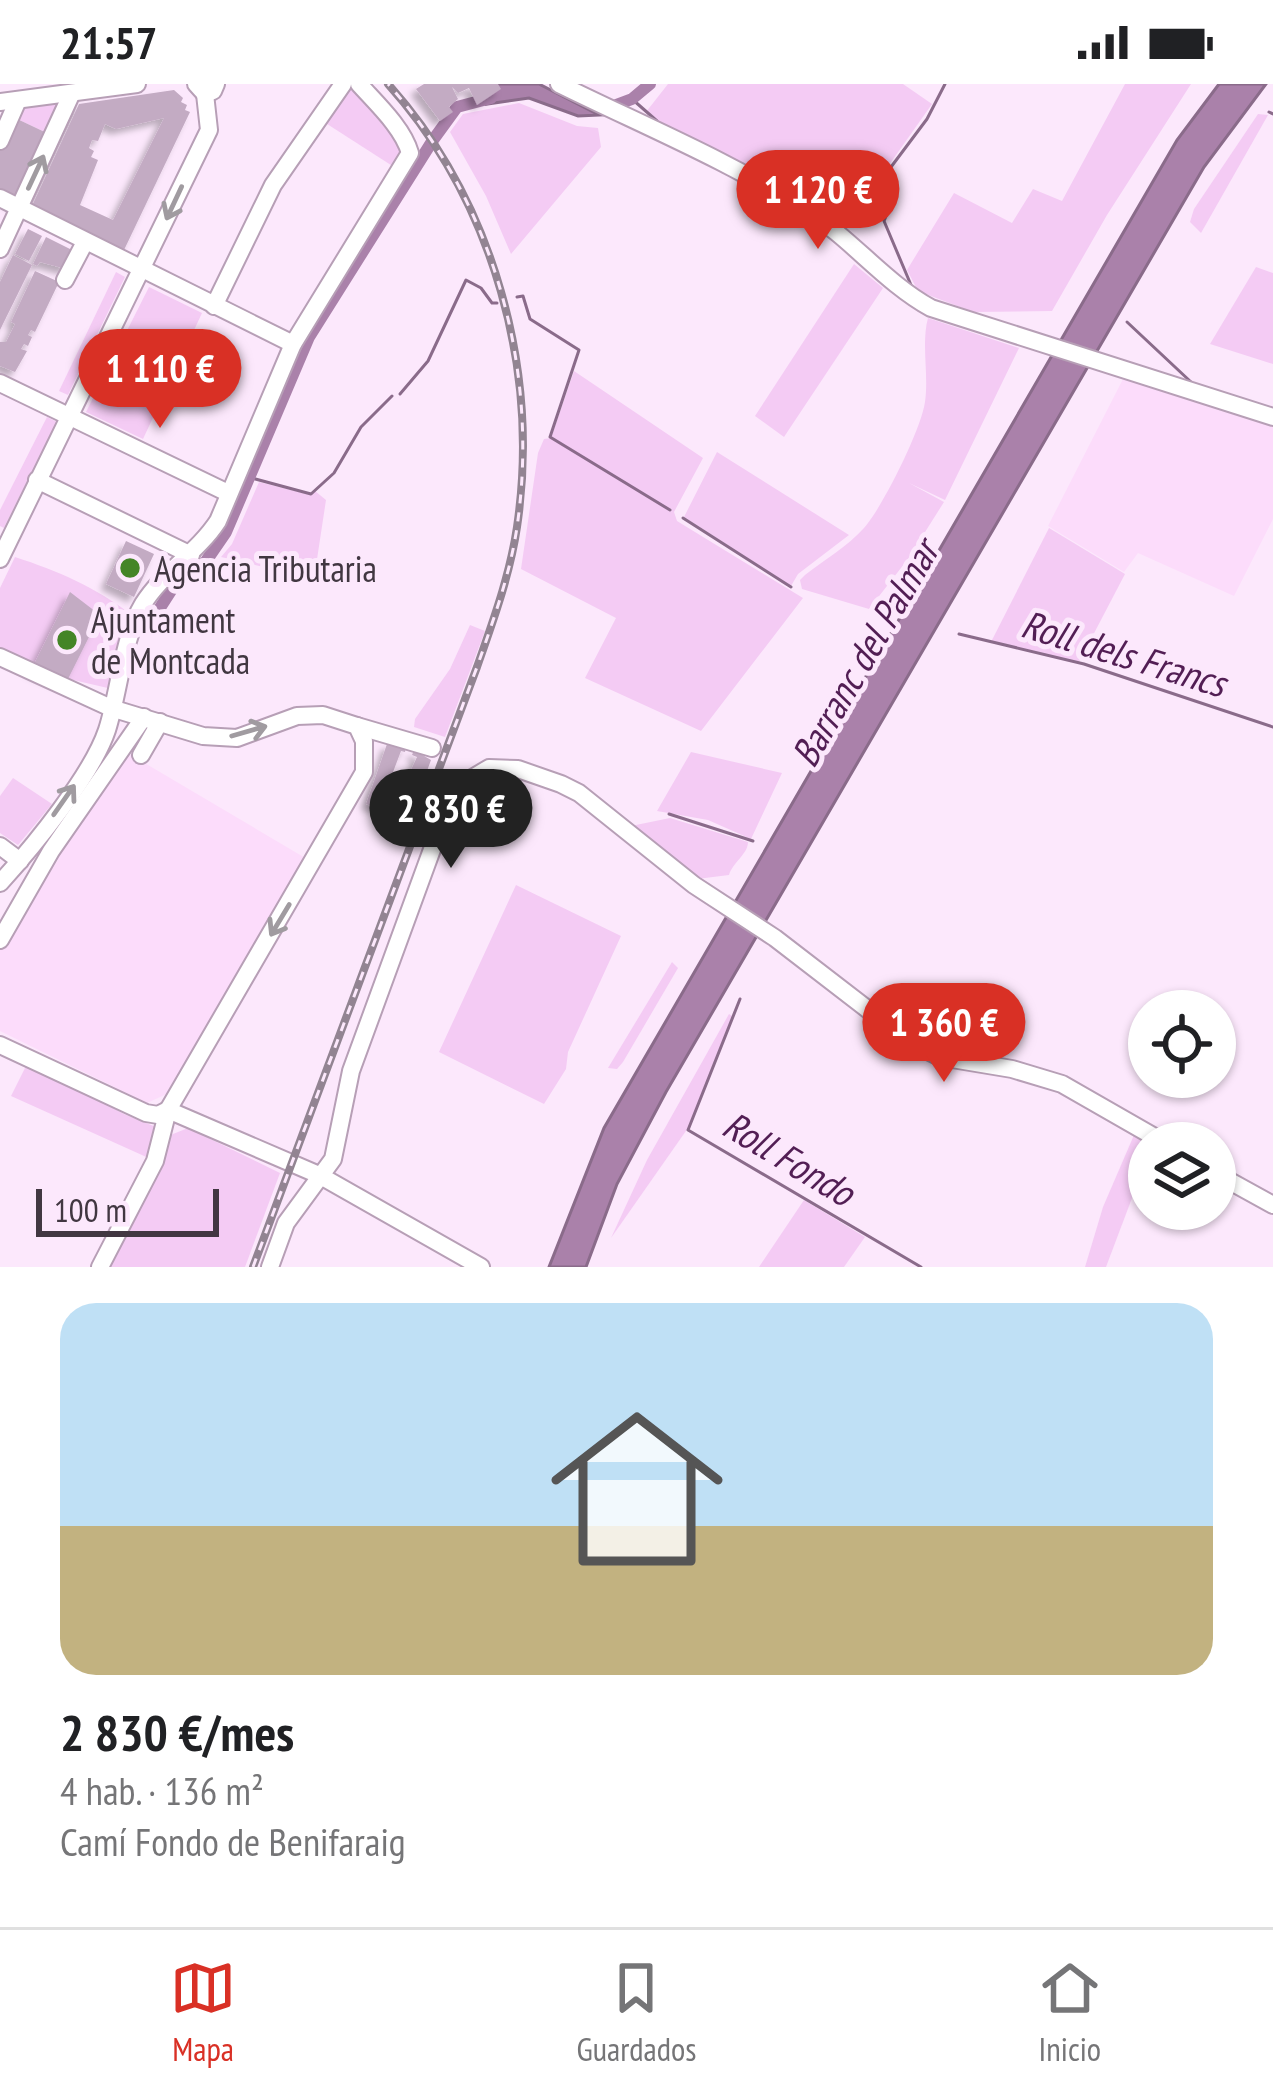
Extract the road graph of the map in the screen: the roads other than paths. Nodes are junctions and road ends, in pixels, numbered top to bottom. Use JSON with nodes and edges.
{"nodes":[{"id":1,"x":137,"y":84,"type":"edge"},
{"id":2,"x":344,"y":84,"type":"edge"},
{"id":3,"x":359,"y":84,"type":"edge"},
{"id":4,"x":559,"y":84,"type":"edge"},
{"id":5,"x":205,"y":87,"type":"edge"},
{"id":6,"x":60,"y":91,"type":"edge"},
{"id":7,"x":9,"y":101,"type":"edge"},
{"id":8,"x":0,"y":142,"type":"edge"},
{"id":9,"x":0,"y":198,"type":"edge"},
{"id":10,"x":20,"y":208,"type":"junction"},
{"id":11,"x":85,"y":242,"type":"junction"},
{"id":12,"x":0,"y":249,"type":"edge"},
{"id":13,"x":142,"y":271,"type":"junction"},
{"id":14,"x":65,"y":280,"type":"dead end"},
{"id":15,"x":214,"y":306,"type":"junction"},
{"id":16,"x":292,"y":344,"type":"junction"},
{"id":17,"x":0,"y":383,"type":"edge"},
{"id":18,"x":69,"y":417,"type":"junction"},
{"id":19,"x":1273,"y":417,"type":"edge"},
{"id":20,"x":37,"y":480,"type":"junction"},
{"id":21,"x":228,"y":493,"type":"junction"},
{"id":22,"x":3,"y":546,"type":"edge"},
{"id":23,"x":190,"y":555,"type":"junction"},
{"id":24,"x":0,"y":658,"type":"edge"},
{"id":25,"x":111,"y":708,"type":"junction"},
{"id":26,"x":147,"y":718,"type":"junction"},
{"id":27,"x":360,"y":734,"type":"junction"},
{"id":28,"x":432,"y":748,"type":"dead end"},
{"id":29,"x":141,"y":754,"type":"dead end"},
{"id":30,"x":0,"y":846,"type":"edge"},
{"id":31,"x":20,"y":861,"type":"junction"},
{"id":32,"x":0,"y":883,"type":"edge"},
{"id":33,"x":0,"y":940,"type":"edge"},
{"id":34,"x":0,"y":1045,"type":"edge"},
{"id":35,"x":168,"y":1110,"type":"junction"},
{"id":36,"x":1128,"y":1122,"type":"edge"},
{"id":37,"x":319,"y":1175,"type":"junction"},
{"id":38,"x":1236,"y":1185,"type":"edge"},
{"id":39,"x":1273,"y":1205,"type":"edge"},
{"id":40,"x":100,"y":1267,"type":"edge"},
{"id":41,"x":270,"y":1267,"type":"edge"},
{"id":42,"x":481,"y":1267,"type":"edge"}],
"edges":[{"from":1,"to":6,"type":"street"},
{"from":2,"to":15,"type":"street"},
{"from":3,"to":16,"type":"street"},
{"from":4,"to":19,"type":"street"},
{"from":5,"to":13,"type":"street","one_way":true},
{"from":6,"to":7,"type":"street"},
{"from":10,"to":6,"type":"street","one_way":true},
{"from":7,"to":8,"type":"street"},
{"from":9,"to":10,"type":"street"},
{"from":10,"to":11,"type":"street"},
{"from":10,"to":12,"type":"street"},
{"from":11,"to":13,"type":"street"},
{"from":11,"to":14,"type":"street"},
{"from":13,"to":15,"type":"street"},
{"from":13,"to":18,"type":"street"},
{"from":15,"to":16,"type":"street"},
{"from":16,"to":21,"type":"street"},
{"from":17,"to":18,"type":"street"},
{"from":18,"to":20,"type":"street"},
{"from":18,"to":21,"type":"street"},
{"from":20,"to":22,"type":"street"},
{"from":20,"to":23,"type":"street"},
{"from":21,"to":23,"type":"street"},
{"from":23,"to":25,"type":"street"},
{"from":24,"to":25,"type":"street"},
{"from":25,"to":26,"type":"street"},
{"from":31,"to":25,"type":"street","one_way":true},
{"from":26,"to":27,"type":"street","one_way":true},
{"from":26,"to":29,"type":"street"},
{"from":26,"to":33,"type":"street"},
{"from":27,"to":28,"type":"street"},
{"from":27,"to":35,"type":"street","one_way":true},
{"from":30,"to":31,"type":"street"},
{"from":31,"to":32,"type":"street"},
{"from":34,"to":35,"type":"street"},
{"from":35,"to":37,"type":"street"},
{"from":35,"to":40,"type":"street"},
{"from":36,"to":37,"type":"street"},
{"from":37,"to":41,"type":"street"},
{"from":37,"to":42,"type":"street"},
{"from":38,"to":39,"type":"street"}]}
